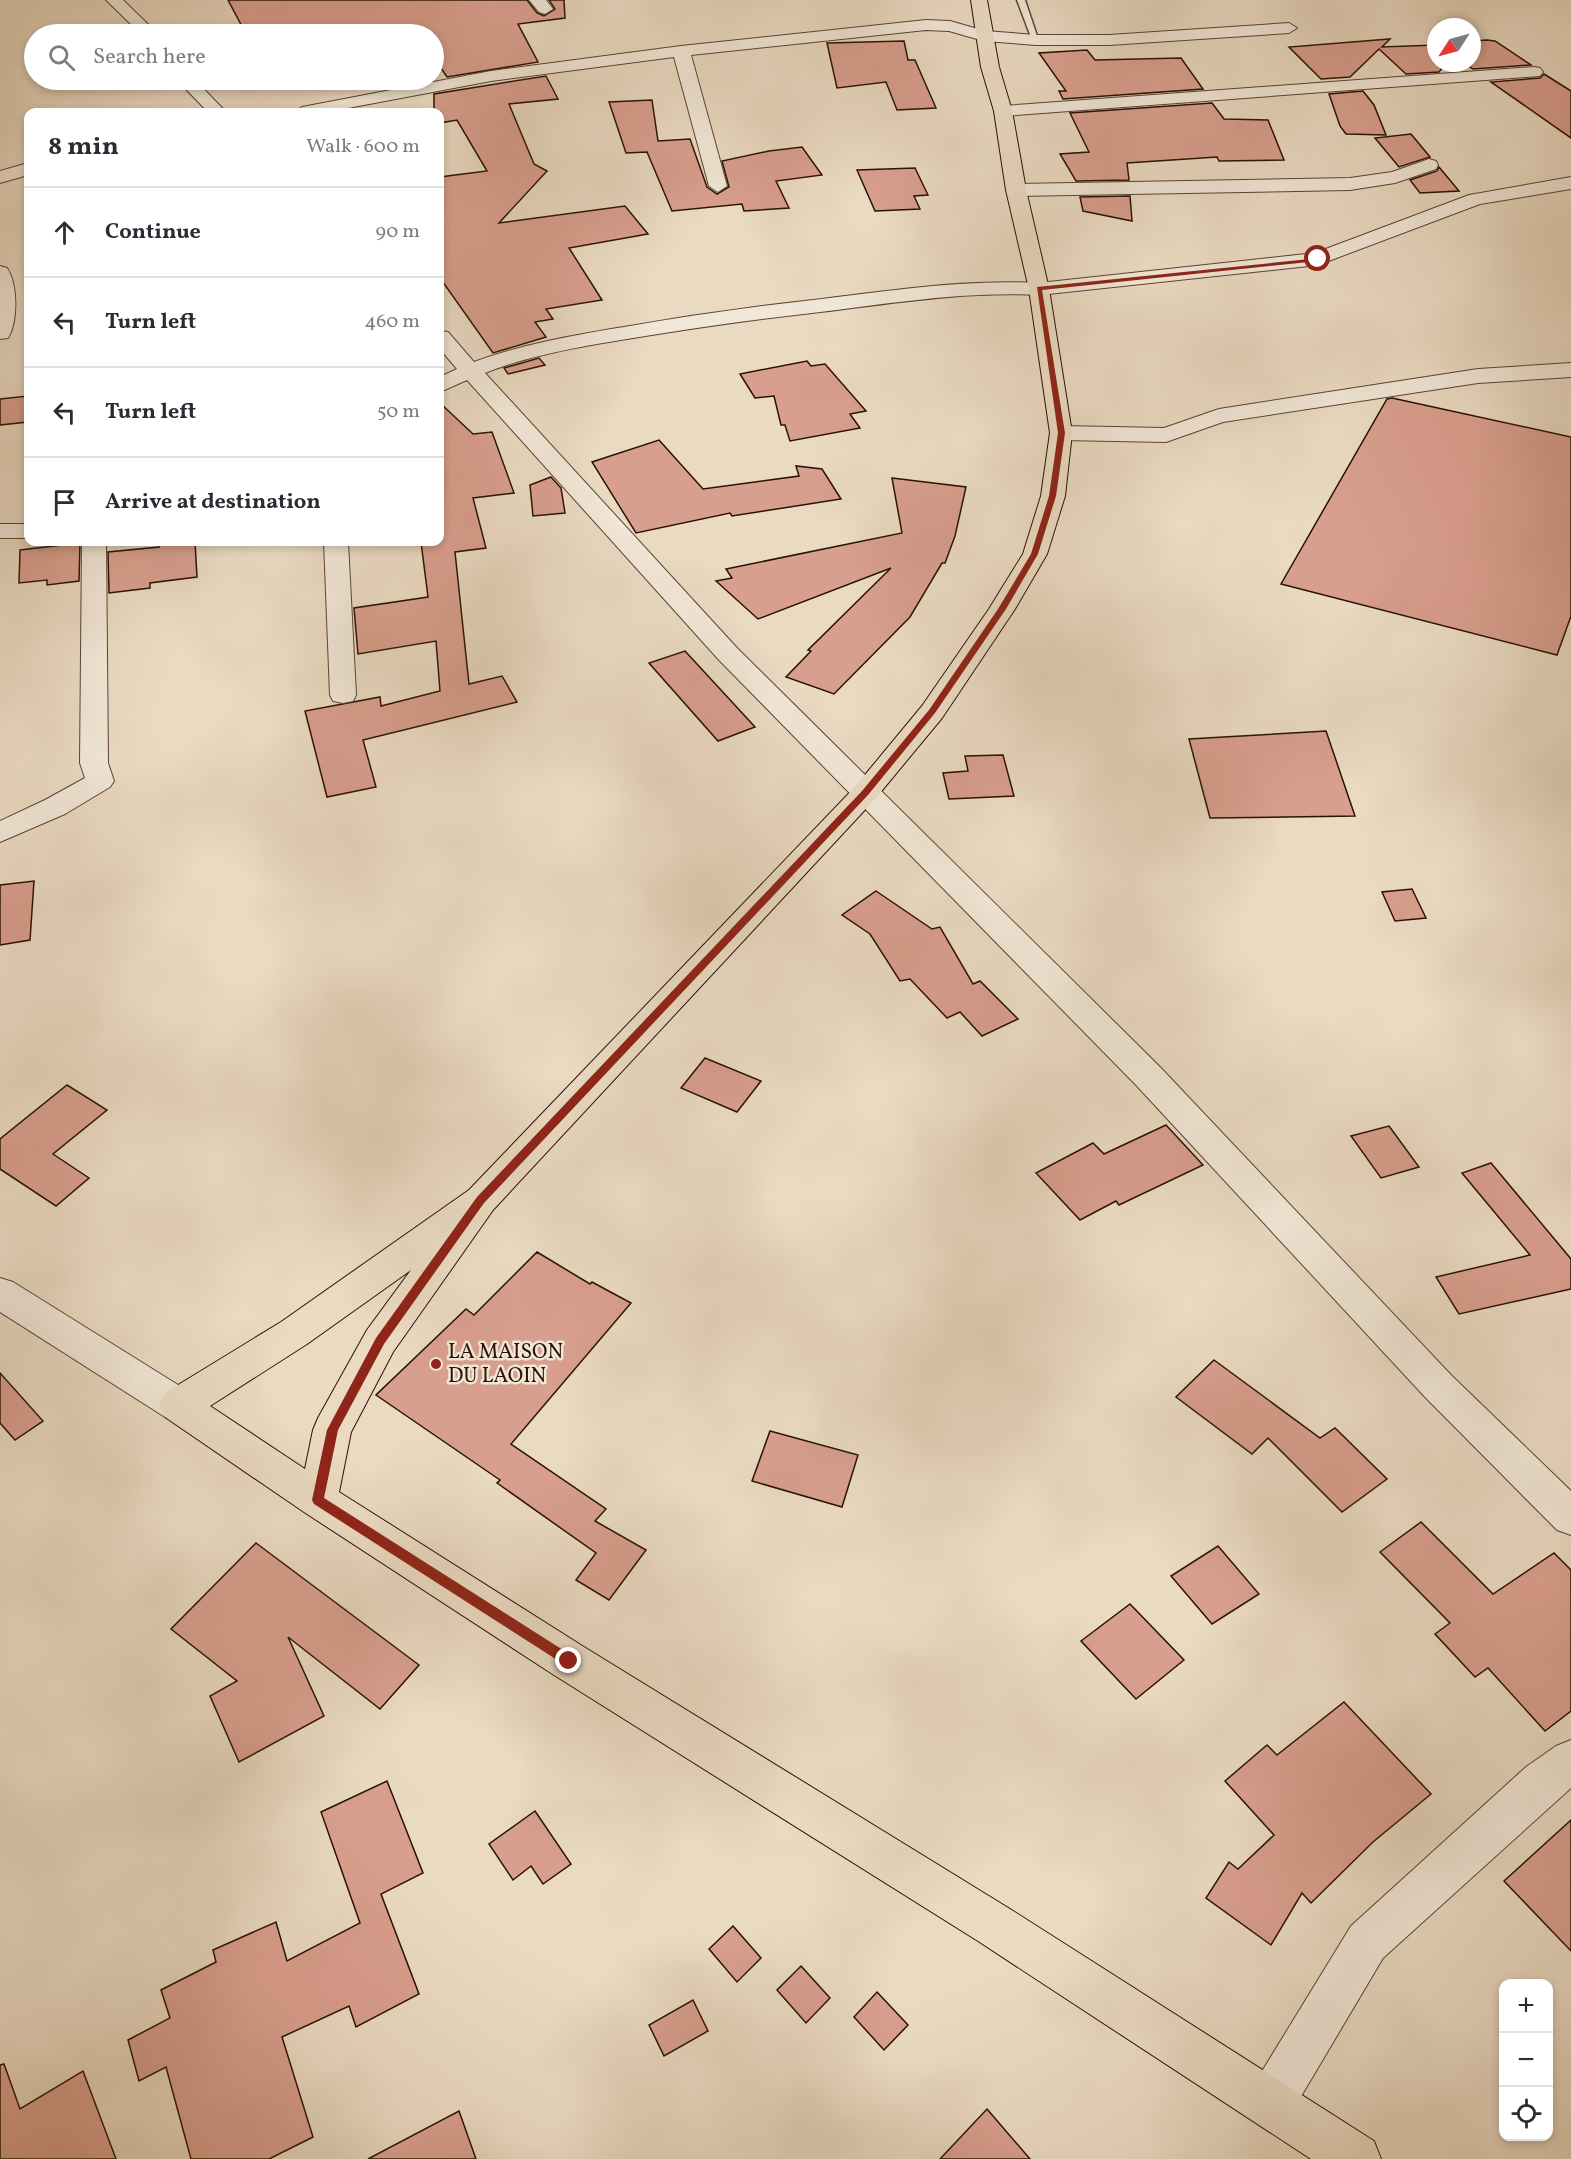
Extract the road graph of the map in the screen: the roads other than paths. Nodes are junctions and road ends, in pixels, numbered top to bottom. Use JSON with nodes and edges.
{"nodes":[{"id":1,"x":114,"y":0,"type":"edge"},
{"id":2,"x":979,"y":0,"type":"edge"},
{"id":3,"x":1021,"y":0,"type":"edge"},
{"id":4,"x":139,"y":24,"type":"edge"},
{"id":5,"x":1289,"y":28,"type":"dead end"},
{"id":6,"x":984,"y":36,"type":"junction"},
{"id":7,"x":1036,"y":40,"type":"junction"},
{"id":8,"x":681,"y":51,"type":"junction"},
{"id":9,"x":1534,"y":72,"type":"dead end"},
{"id":10,"x":444,"y":85,"type":"edge"},
{"id":11,"x":196,"y":90,"type":"edge"},
{"id":12,"x":418,"y":90,"type":"edge"},
{"id":13,"x":213,"y":108,"type":"edge"},
{"id":14,"x":323,"y":108,"type":"edge"},
{"id":15,"x":1003,"y":111,"type":"junction"},
{"id":16,"x":1429,"y":165,"type":"dead end"},
{"id":17,"x":24,"y":170,"type":"edge"},
{"id":18,"x":0,"y":177,"type":"edge"},
{"id":19,"x":1571,"y":183,"type":"edge"},
{"id":20,"x":718,"y":186,"type":"dead end"},
{"id":21,"x":1016,"y":190,"type":"junction"},
{"id":22,"x":0,"y":272,"type":"edge"},
{"id":23,"x":1039,"y":289,"type":"junction"},
{"id":24,"x":0,"y":333,"type":"edge"},
{"id":25,"x":444,"y":341,"type":"edge"},
{"id":26,"x":470,"y":369,"type":"junction"},
{"id":27,"x":1571,"y":370,"type":"edge"},
{"id":28,"x":444,"y":383,"type":"edge"},
{"id":29,"x":1061,"y":433,"type":"junction"},
{"id":30,"x":0,"y":531,"type":"edge"},
{"id":31,"x":24,"y":531,"type":"edge"},
{"id":32,"x":94,"y":546,"type":"edge"},
{"id":33,"x":336,"y":546,"type":"edge"},
{"id":34,"x":343,"y":695,"type":"dead end"},
{"id":35,"x":865,"y":793,"type":"junction"},
{"id":36,"x":0,"y":832,"type":"edge"},
{"id":37,"x":480,"y":1200,"type":"junction"},
{"id":38,"x":0,"y":1293,"type":"edge"},
{"id":39,"x":178,"y":1405,"type":"junction"},
{"id":40,"x":318,"y":1500,"type":"junction"},
{"id":41,"x":1571,"y":1517,"type":"edge"},
{"id":42,"x":1571,"y":1761,"type":"edge"},
{"id":43,"x":1270,"y":2103,"type":"junction"},
{"id":44,"x":1356,"y":2159,"type":"edge"}],
"edges":[{"from":1,"to":4,"type":"street"},
{"from":2,"to":6,"type":"main road"},
{"from":3,"to":7,"type":"lane"},
{"from":5,"to":7,"type":"street"},
{"from":6,"to":7,"type":"street"},
{"from":6,"to":8,"type":"street"},
{"from":6,"to":15,"type":"main road"},
{"from":8,"to":10,"type":"street"},
{"from":8,"to":20,"type":"street"},
{"from":9,"to":15,"type":"street"},
{"from":11,"to":13,"type":"street"},
{"from":12,"to":14,"type":"street"},
{"from":15,"to":21,"type":"main road"},
{"from":16,"to":21,"type":"street"},
{"from":17,"to":18,"type":"street"},
{"from":19,"to":23,"type":"street"},
{"from":21,"to":23,"type":"main road"},
{"from":22,"to":24,"type":"street"},
{"from":23,"to":26,"type":"street"},
{"from":23,"to":29,"type":"main road"},
{"from":25,"to":26,"type":"street"},
{"from":26,"to":28,"type":"street"},
{"from":26,"to":35,"type":"street"},
{"from":27,"to":29,"type":"street"},
{"from":29,"to":35,"type":"main road"},
{"from":30,"to":31,"type":"street"},
{"from":32,"to":36,"type":"street"},
{"from":33,"to":34,"type":"street"},
{"from":35,"to":37,"type":"main road"},
{"from":35,"to":41,"type":"street"},
{"from":37,"to":39,"type":"main road"},
{"from":37,"to":40,"type":"main road"},
{"from":38,"to":39,"type":"street"},
{"from":39,"to":40,"type":"main road"},
{"from":40,"to":43,"type":"main road"},
{"from":42,"to":43,"type":"street"},
{"from":43,"to":44,"type":"main road"}]}
